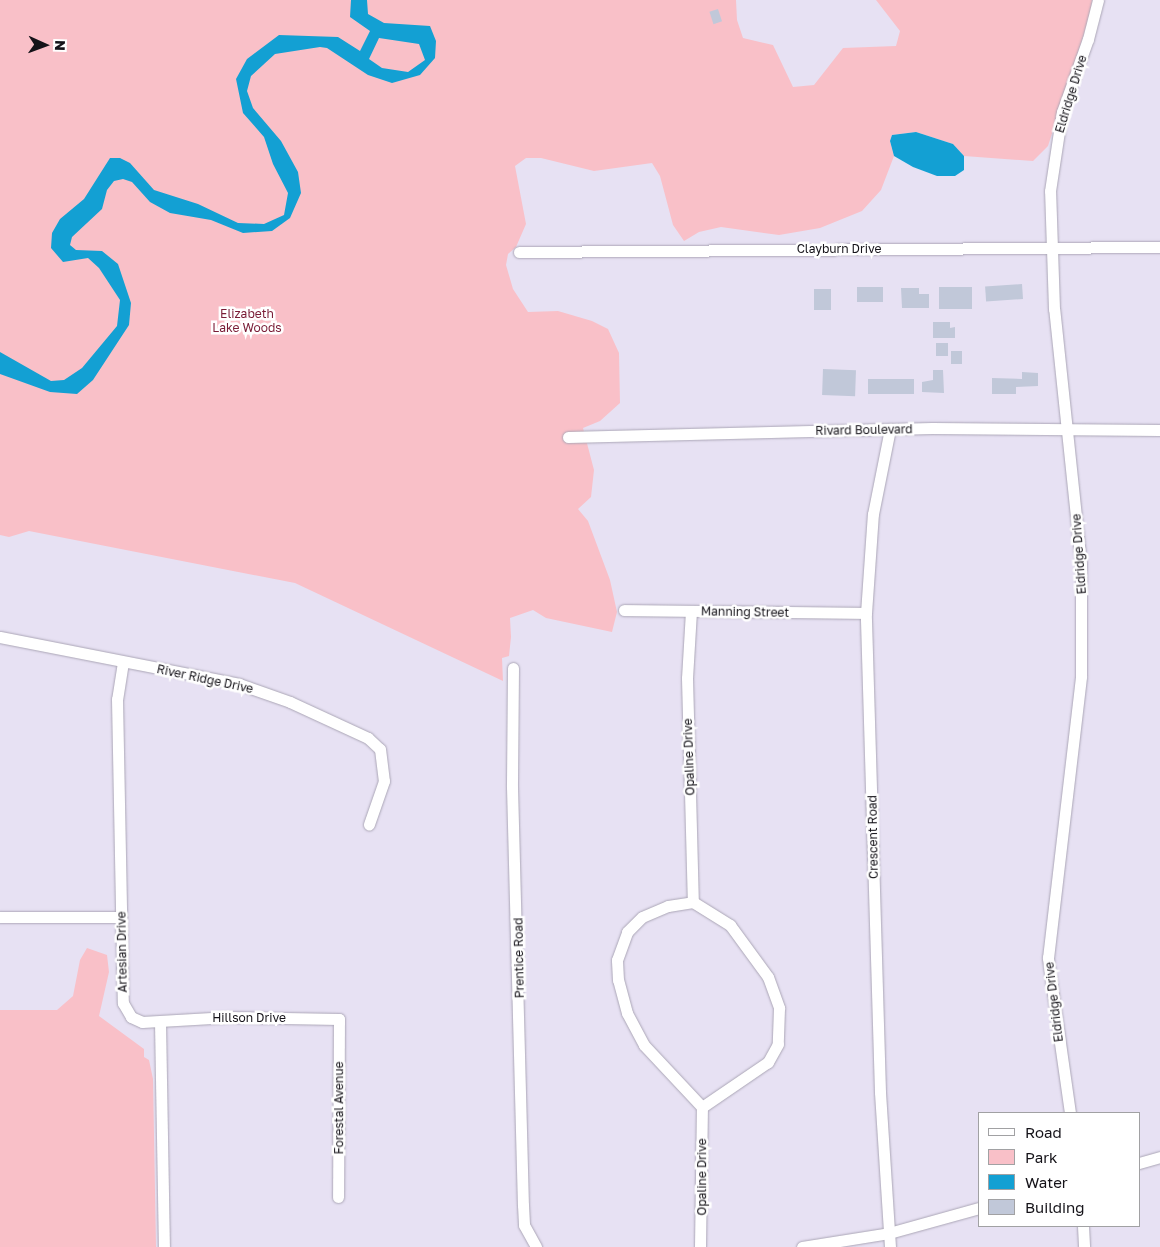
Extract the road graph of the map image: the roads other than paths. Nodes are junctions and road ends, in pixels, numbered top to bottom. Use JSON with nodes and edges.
{"nodes":[{"id":1,"x":1098,"y":0,"type":"edge"},
{"id":2,"x":1160,"y":247,"type":"edge"},
{"id":3,"x":1051,"y":249,"type":"junction"},
{"id":4,"x":518,"y":252,"type":"dead end"},
{"id":5,"x":890,"y":429,"type":"junction"},
{"id":6,"x":1068,"y":430,"type":"junction"},
{"id":7,"x":1160,"y":430,"type":"edge"},
{"id":8,"x":568,"y":437,"type":"dead end"},
{"id":9,"x":624,"y":610,"type":"dead end"},
{"id":10,"x":691,"y":612,"type":"junction"},
{"id":11,"x":866,"y":613,"type":"junction"},
{"id":12,"x":0,"y":637,"type":"edge"},
{"id":13,"x":123,"y":662,"type":"junction"},
{"id":14,"x":512,"y":668,"type":"dead end"},
{"id":15,"x":369,"y":824,"type":"dead end"},
{"id":16,"x":693,"y":902,"type":"junction"},
{"id":17,"x":0,"y":917,"type":"edge"},
{"id":18,"x":122,"y":917,"type":"junction"},
{"id":19,"x":339,"y":1019,"type":"joint"},
{"id":20,"x":160,"y":1022,"type":"junction"},
{"id":21,"x":702,"y":1108,"type":"junction"},
{"id":22,"x":1070,"y":1112,"type":"edge"},
{"id":23,"x":1160,"y":1157,"type":"edge"},
{"id":24,"x":1140,"y":1163,"type":"edge"},
{"id":25,"x":338,"y":1197,"type":"dead end"},
{"id":26,"x":978,"y":1208,"type":"edge"},
{"id":27,"x":1083,"y":1227,"type":"edge"},
{"id":28,"x":889,"y":1233,"type":"junction"},
{"id":29,"x":164,"y":1247,"type":"edge"},
{"id":30,"x":536,"y":1247,"type":"edge"},
{"id":31,"x":700,"y":1247,"type":"edge"},
{"id":32,"x":802,"y":1247,"type":"edge"},
{"id":33,"x":890,"y":1247,"type":"edge"},
{"id":34,"x":1084,"y":1247,"type":"edge"}],
"edges":[{"from":1,"to":3,"type":"street","name":"Eldridge Drive"},
{"from":2,"to":3,"type":"street","name":"Clayburn Drive"},
{"from":3,"to":4,"type":"street","name":"Clayburn Drive"},
{"from":3,"to":6,"type":"street","name":"Eldridge Drive"},
{"from":5,"to":6,"type":"street","name":"Rivard Boulevard"},
{"from":5,"to":8,"type":"street","name":"Rivard Boulevard"},
{"from":5,"to":11,"type":"street","name":"Crescent Road"},
{"from":6,"to":7,"type":"street","name":"Rivard Boulevard"},
{"from":6,"to":22,"type":"street","name":"Eldridge Drive"},
{"from":9,"to":10,"type":"street","name":"Manning Street"},
{"from":10,"to":11,"type":"street","name":"Manning Street"},
{"from":10,"to":16,"type":"street","name":"Opaline Drive"},
{"from":11,"to":28,"type":"street","name":"Crescent Road"},
{"from":12,"to":13,"type":"street","name":"River Ridge Drive"},
{"from":13,"to":15,"type":"street","name":"River Ridge Drive"},
{"from":13,"to":18,"type":"street","name":"Artesian Drive"},
{"from":14,"to":30,"type":"street","name":"Prentice Road"},
{"from":16,"to":21,"type":"street"},
{"from":16,"to":21,"type":"street"},
{"from":17,"to":18,"type":"street"},
{"from":18,"to":20,"type":"street","name":"Artesian Drive"},
{"from":19,"to":20,"type":"street","name":"Hillson Drive"},
{"from":19,"to":25,"type":"street","name":"Forestal Avenue"},
{"from":20,"to":29,"type":"street"},
{"from":21,"to":31,"type":"street","name":"Opaline Drive"},
{"from":23,"to":24,"type":"street"},
{"from":26,"to":28,"type":"street"},
{"from":27,"to":34,"type":"street"},
{"from":28,"to":32,"type":"street"},
{"from":28,"to":33,"type":"street","name":"Crescent Road"}]}
